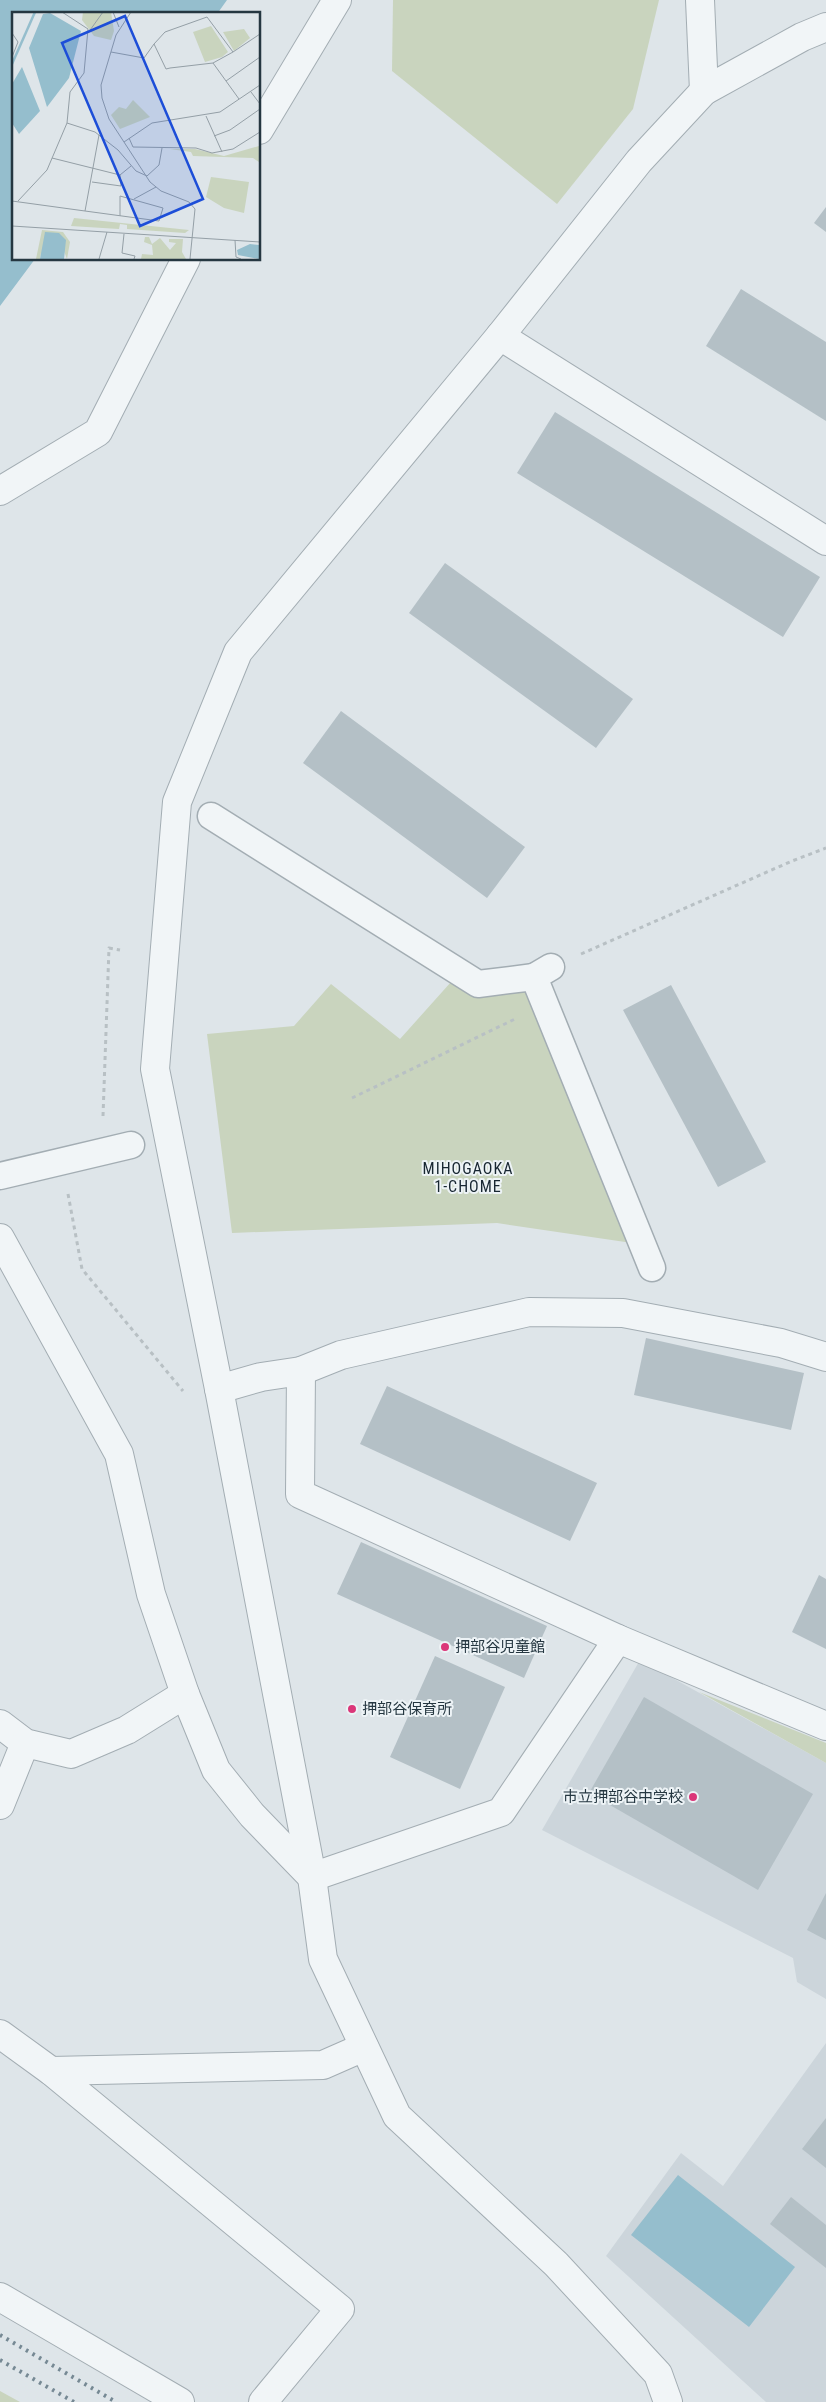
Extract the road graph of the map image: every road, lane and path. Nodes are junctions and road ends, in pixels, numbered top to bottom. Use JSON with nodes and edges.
{"nodes":[{"id":1,"x":700,"y":0,"type":"edge"},
{"id":2,"x":339,"y":4,"type":"edge"},
{"id":3,"x":826,"y":27,"type":"edge"},
{"id":4,"x":704,"y":92,"type":"junction"},
{"id":5,"x":260,"y":128,"type":"edge"},
{"id":6,"x":185,"y":260,"type":"edge"},
{"id":7,"x":500,"y":336,"type":"junction"},
{"id":8,"x":0,"y":491,"type":"edge"},
{"id":9,"x":826,"y":541,"type":"edge"},
{"id":10,"x":212,"y":816,"type":"dead end"},
{"id":11,"x":826,"y":848,"type":"edge"},
{"id":12,"x":120,"y":950,"type":"dead end"},
{"id":13,"x":542,"y":972,"type":"junction"},
{"id":14,"x":545,"y":1005,"type":"junction"},
{"id":15,"x":352,"y":1098,"type":"dead end"},
{"id":16,"x":131,"y":1145,"type":"dead end"},
{"id":17,"x":102,"y":1152,"type":"junction"},
{"id":18,"x":62,"y":1162,"type":"junction"},
{"id":19,"x":0,"y":1176,"type":"edge"},
{"id":20,"x":0,"y":1238,"type":"edge"},
{"id":21,"x":652,"y":1268,"type":"dead end"},
{"id":22,"x":826,"y":1357,"type":"edge"},
{"id":23,"x":301,"y":1371,"type":"junction"},
{"id":24,"x":219,"y":1389,"type":"junction"},
{"id":25,"x":186,"y":1396,"type":"dead end"},
{"id":26,"x":618,"y":1639,"type":"junction"},
{"id":27,"x":185,"y":1694,"type":"junction"},
{"id":28,"x":0,"y":1724,"type":"edge"},
{"id":29,"x":826,"y":1726,"type":"edge"},
{"id":30,"x":25,"y":1744,"type":"junction"},
{"id":31,"x":0,"y":1805,"type":"edge"},
{"id":32,"x":312,"y":1877,"type":"junction"},
{"id":33,"x":0,"y":2034,"type":"edge"},
{"id":34,"x":364,"y":2047,"type":"junction"},
{"id":35,"x":51,"y":2071,"type":"junction"},
{"id":36,"x":0,"y":2297,"type":"edge"},
{"id":37,"x":180,"y":2402,"type":"edge"},
{"id":38,"x":263,"y":2402,"type":"edge"},
{"id":39,"x":668,"y":2402,"type":"edge"}],
"edges":[{"from":1,"to":4,"type":"street"},
{"from":2,"to":5,"type":"street"},
{"from":3,"to":4,"type":"street"},
{"from":4,"to":7,"type":"street"},
{"from":6,"to":8,"type":"street"},
{"from":7,"to":9,"type":"street"},
{"from":7,"to":24,"type":"street"},
{"from":10,"to":13,"type":"street"},
{"from":11,"to":13,"type":"path"},
{"from":12,"to":17,"type":"path"},
{"from":13,"to":14,"type":"street"},
{"from":14,"to":15,"type":"path"},
{"from":14,"to":21,"type":"street"},
{"from":16,"to":17,"type":"street"},
{"from":17,"to":18,"type":"street"},
{"from":18,"to":19,"type":"street"},
{"from":18,"to":25,"type":"path"},
{"from":20,"to":27,"type":"street"},
{"from":22,"to":23,"type":"street"},
{"from":23,"to":24,"type":"street"},
{"from":23,"to":26,"type":"street"},
{"from":24,"to":32,"type":"street"},
{"from":26,"to":29,"type":"street"},
{"from":26,"to":32,"type":"street"},
{"from":27,"to":30,"type":"street"},
{"from":27,"to":32,"type":"street"},
{"from":28,"to":30,"type":"street"},
{"from":30,"to":31,"type":"street"},
{"from":32,"to":34,"type":"street"},
{"from":33,"to":35,"type":"street"},
{"from":34,"to":35,"type":"street"},
{"from":34,"to":39,"type":"street"},
{"from":35,"to":38,"type":"street"},
{"from":36,"to":37,"type":"street"}]}
